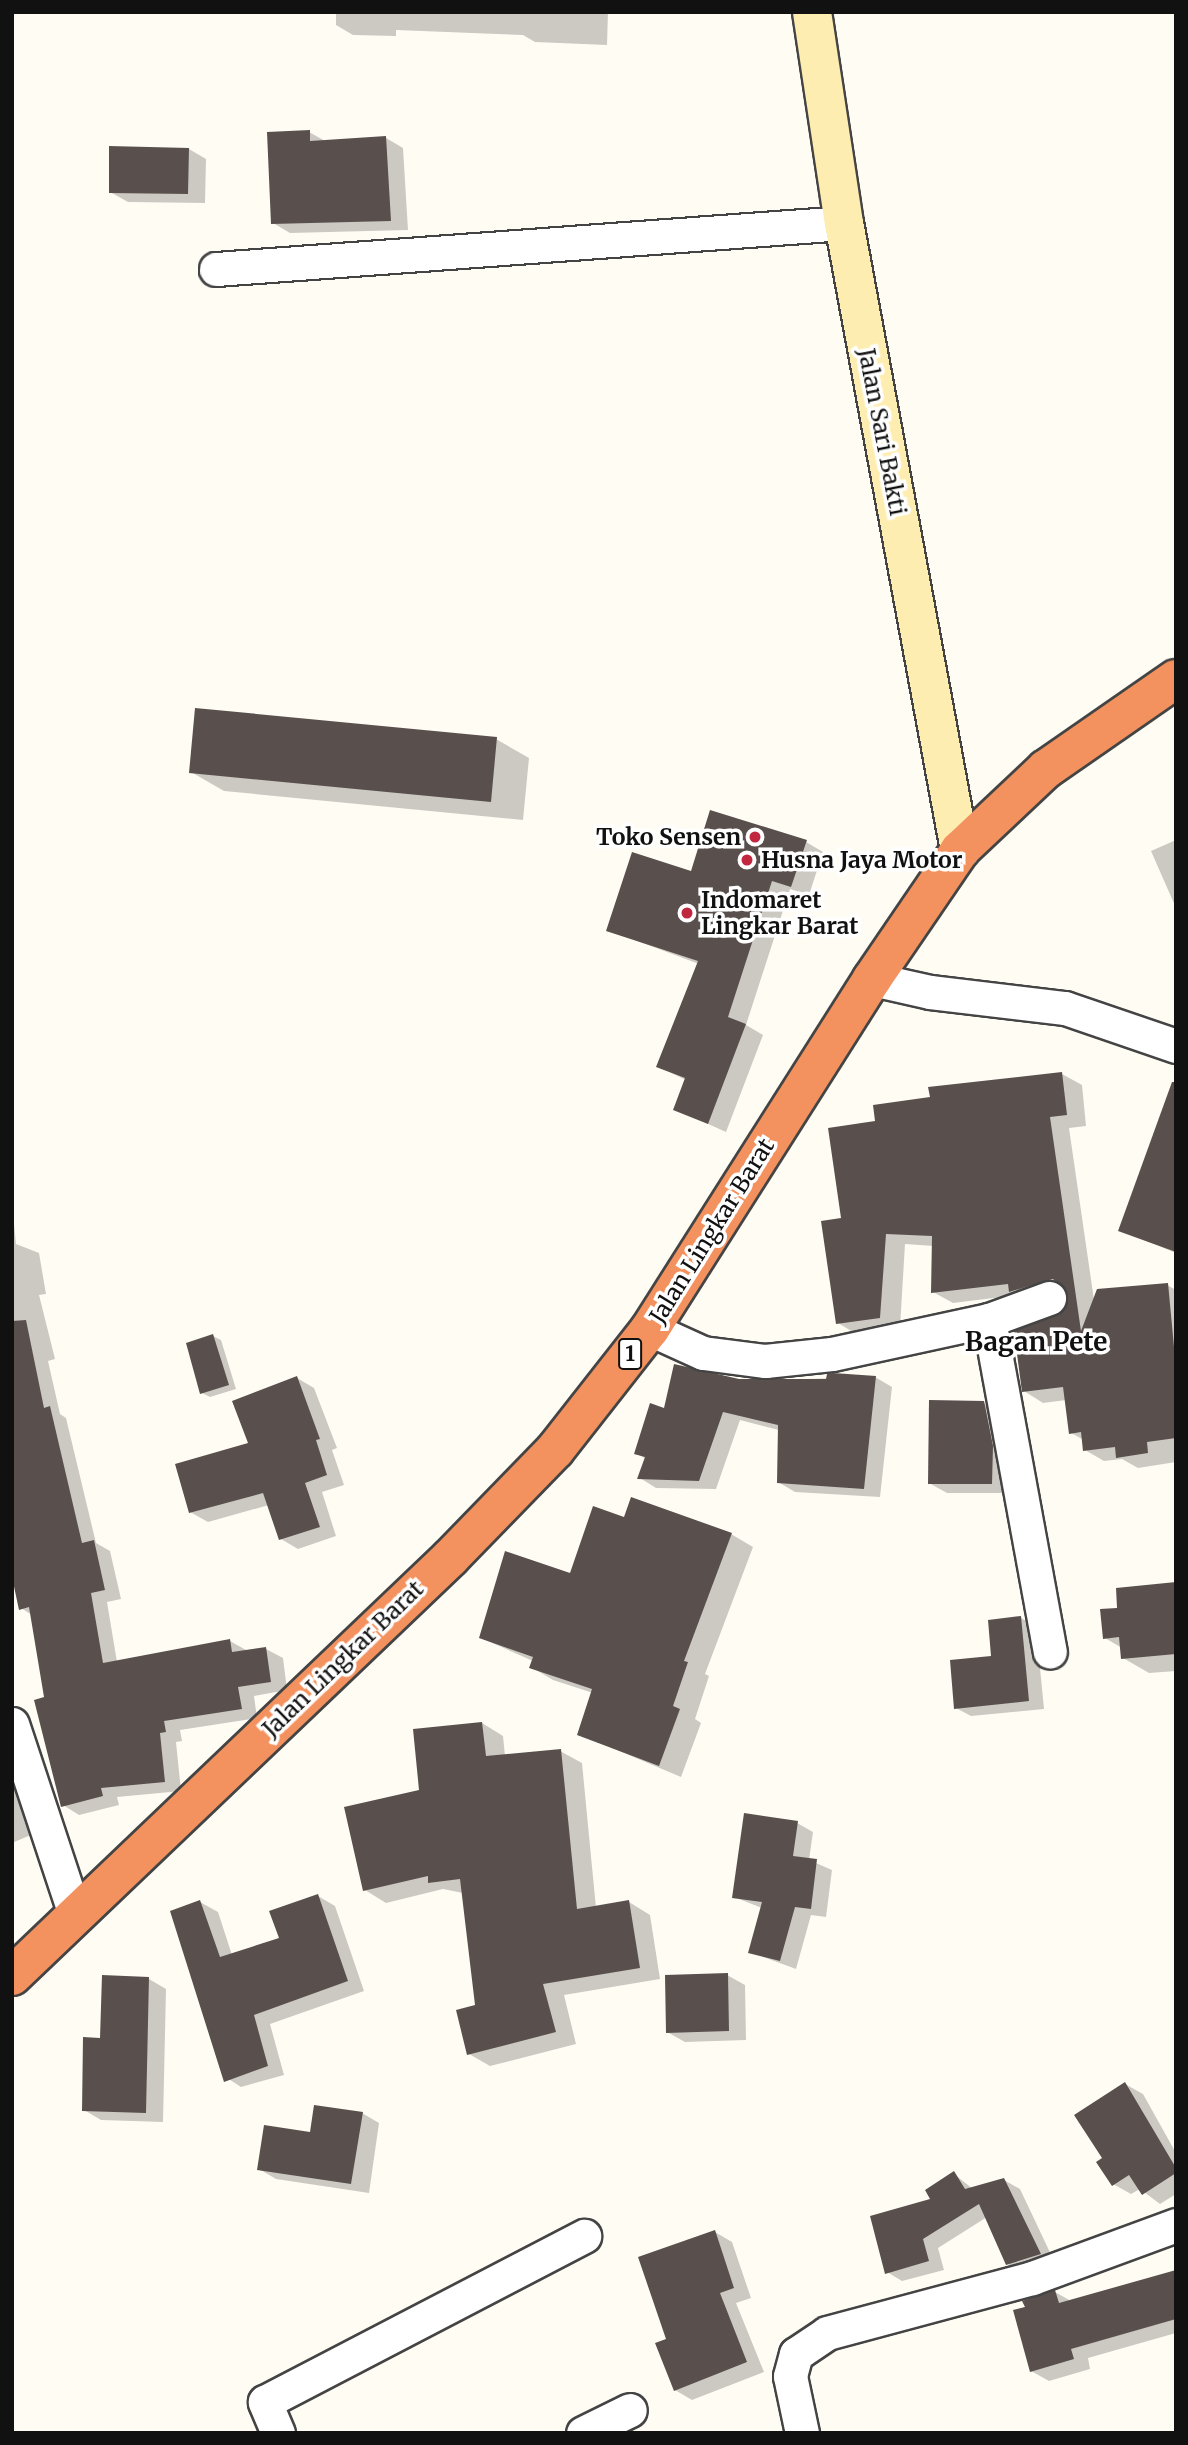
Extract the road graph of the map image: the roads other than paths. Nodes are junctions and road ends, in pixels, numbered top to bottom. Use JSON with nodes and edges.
{"nodes":[{"id":1,"x":812,"y":12,"type":"edge"},
{"id":2,"x":844,"y":223,"type":"junction"},
{"id":3,"x":216,"y":269,"type":"dead end"},
{"id":4,"x":1176,"y":679,"type":"edge"},
{"id":5,"x":960,"y":850,"type":"junction"},
{"id":6,"x":872,"y":979,"type":"junction"},
{"id":7,"x":1176,"y":1046,"type":"edge"},
{"id":8,"x":1049,"y":1298,"type":"dead end"},
{"id":9,"x":989,"y":1320,"type":"junction"},
{"id":10,"x":650,"y":1329,"type":"junction"},
{"id":11,"x":1050,"y":1651,"type":"dead end"},
{"id":12,"x":12,"y":1724,"type":"edge"},
{"id":13,"x":75,"y":1915,"type":"junction"},
{"id":14,"x":12,"y":1976,"type":"edge"},
{"id":15,"x":1176,"y":2225,"type":"edge"},
{"id":16,"x":584,"y":2236,"type":"dead end"},
{"id":17,"x":629,"y":2410,"type":"dead end"},
{"id":18,"x":278,"y":2433,"type":"edge"},
{"id":19,"x":583,"y":2433,"type":"edge"},
{"id":20,"x":802,"y":2433,"type":"edge"}],
"edges":[{"from":1,"to":2,"type":"main road","name":"Jalan Sari Bakti"},
{"from":2,"to":3,"type":"street"},
{"from":2,"to":5,"type":"main road","name":"Jalan Sari Bakti"},
{"from":4,"to":5,"type":"highway","name":"Jalan Lingkar Barat","number":"1"},
{"from":5,"to":6,"type":"highway","name":"Jalan Lingkar Barat","number":"1"},
{"from":6,"to":7,"type":"street"},
{"from":6,"to":10,"type":"highway","name":"Jalan Lingkar Barat","number":"1"},
{"from":8,"to":9,"type":"street"},
{"from":9,"to":10,"type":"street"},
{"from":9,"to":11,"type":"street"},
{"from":10,"to":13,"type":"highway","name":"Jalan Lingkar Barat","number":"1"},
{"from":12,"to":13,"type":"street"},
{"from":13,"to":14,"type":"highway","name":"Jalan Lingkar Barat","number":"1"},
{"from":15,"to":20,"type":"street"},
{"from":16,"to":18,"type":"street"},
{"from":17,"to":19,"type":"street"}]}
